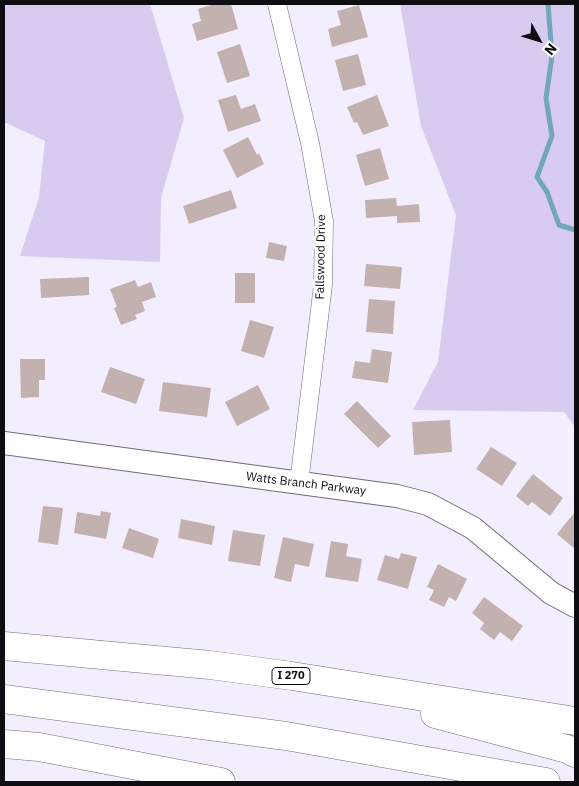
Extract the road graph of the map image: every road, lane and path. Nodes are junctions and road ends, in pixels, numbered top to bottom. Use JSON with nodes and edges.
{"nodes":[{"id":1,"x":277,"y":4,"type":"edge"},
{"id":2,"x":4,"y":443,"type":"edge"},
{"id":3,"x":299,"y":484,"type":"junction"},
{"id":4,"x":575,"y":606,"type":"edge"},
{"id":5,"x":4,"y":646,"type":"edge"},
{"id":6,"x":292,"y":676,"type":"junction"},
{"id":7,"x":4,"y":699,"type":"edge"},
{"id":8,"x":575,"y":721,"type":"edge"},
{"id":9,"x":4,"y":744,"type":"edge"},
{"id":10,"x":575,"y":753,"type":"edge"},
{"id":11,"x":221,"y":782,"type":"edge"},
{"id":12,"x":546,"y":782,"type":"edge"}],
"edges":[{"from":1,"to":3,"type":"street","name":"Fallswood Drive"},
{"from":2,"to":3,"type":"street","name":"Watts Branch Parkway"},
{"from":3,"to":4,"type":"street","name":"Watts Branch Parkway"},
{"from":5,"to":6,"type":"highway","number":"I 270"},
{"from":6,"to":8,"type":"highway","number":"I 270"},
{"from":6,"to":10,"type":"highway"},
{"from":7,"to":12,"type":"highway"},
{"from":9,"to":11,"type":"highway"}]}
